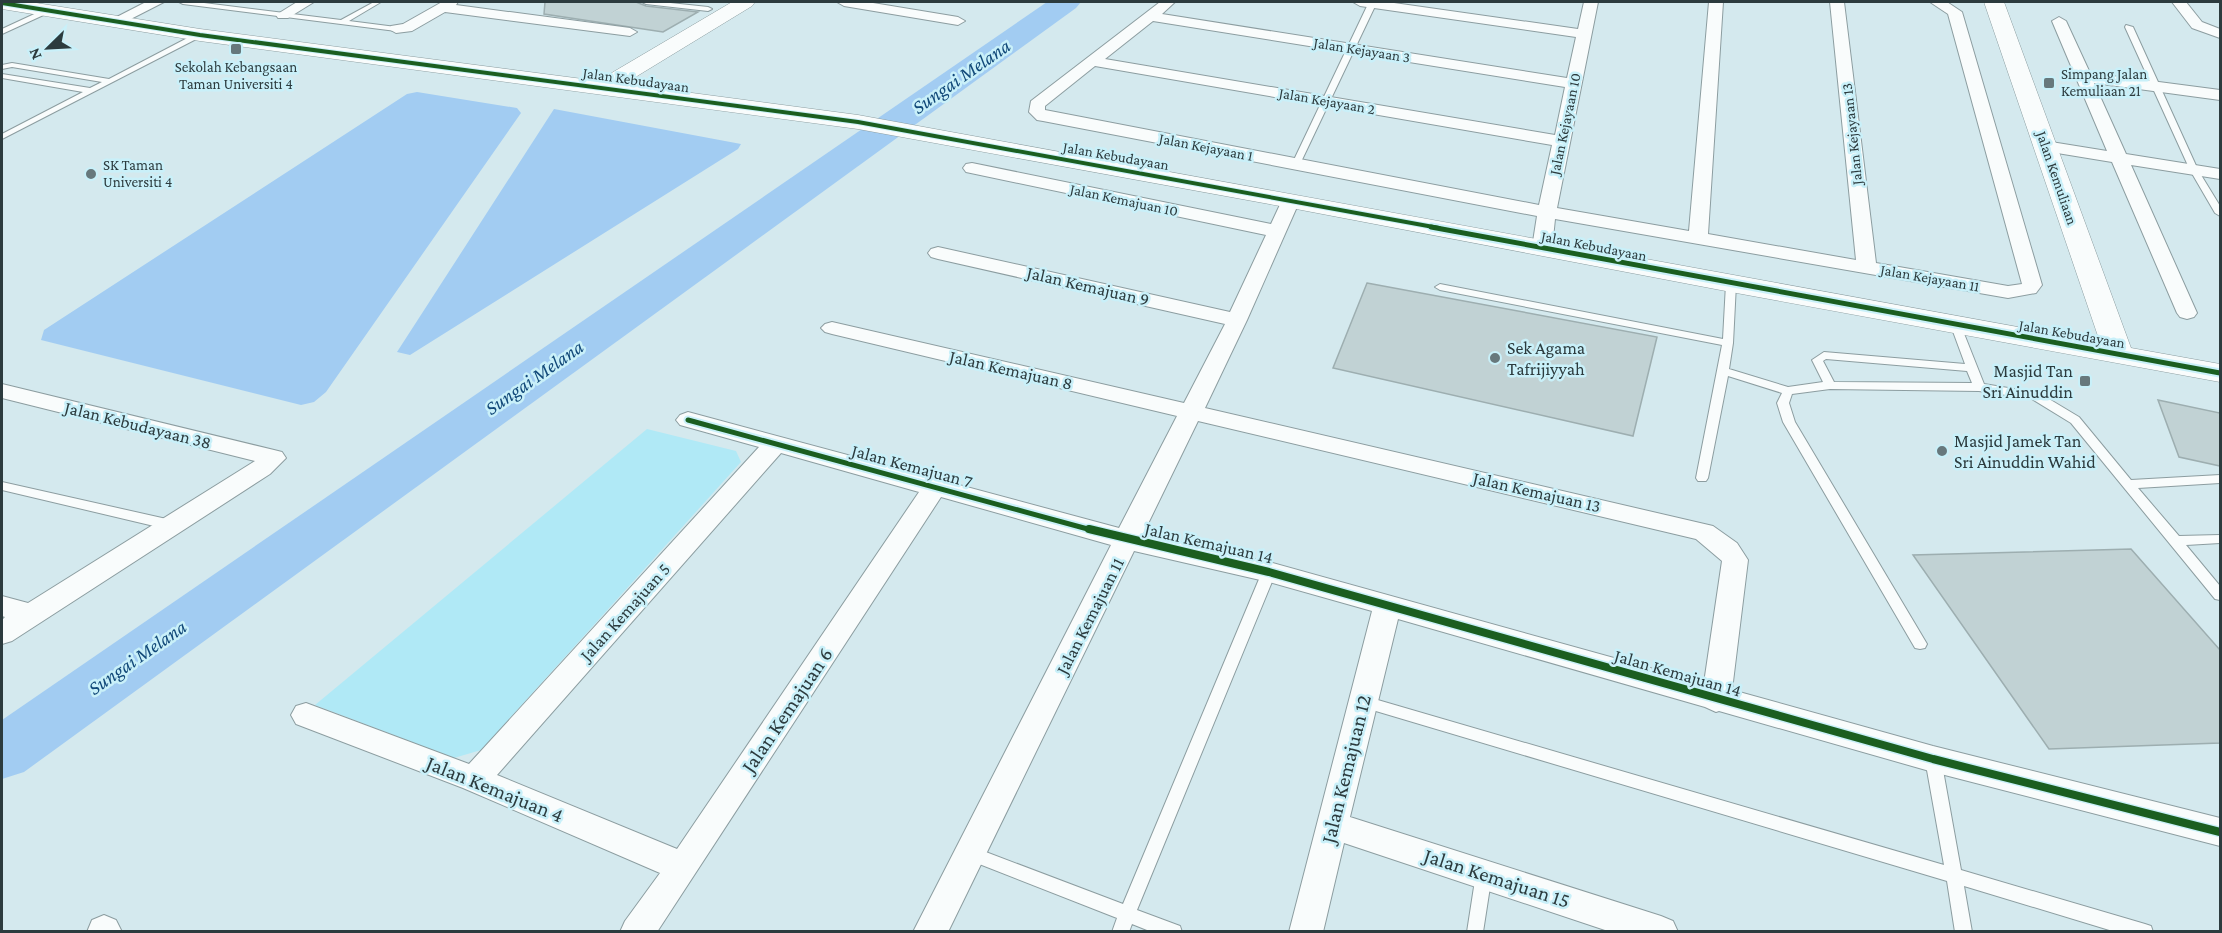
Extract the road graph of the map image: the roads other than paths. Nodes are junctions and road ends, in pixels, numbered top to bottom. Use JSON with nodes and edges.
{"nodes":[{"id":1,"x":157,"y":2,"type":"edge"},
{"id":2,"x":183,"y":2,"type":"edge"},
{"id":3,"x":230,"y":2,"type":"edge"},
{"id":4,"x":307,"y":2,"type":"edge"},
{"id":5,"x":378,"y":2,"type":"edge"},
{"id":6,"x":646,"y":2,"type":"edge"},
{"id":7,"x":745,"y":2,"type":"edge"},
{"id":8,"x":844,"y":2,"type":"edge"},
{"id":9,"x":1168,"y":2,"type":"edge"},
{"id":10,"x":1369,"y":2,"type":"edge"},
{"id":11,"x":1591,"y":2,"type":"edge"},
{"id":12,"x":1716,"y":2,"type":"edge"},
{"id":13,"x":1837,"y":2,"type":"edge"},
{"id":14,"x":1937,"y":2,"type":"edge"},
{"id":15,"x":1994,"y":2,"type":"edge"},
{"id":16,"x":2179,"y":2,"type":"edge"},
{"id":17,"x":2,"y":3,"type":"edge"},
{"id":18,"x":447,"y":4,"type":"edge"},
{"id":19,"x":715,"y":5,"type":"edge"},
{"id":20,"x":220,"y":6,"type":"junction"},
{"id":21,"x":46,"y":12,"type":"junction"},
{"id":22,"x":283,"y":15,"type":"junction"},
{"id":23,"x":1150,"y":16,"type":"junction"},
{"id":24,"x":958,"y":21,"type":"dead end"},
{"id":25,"x":2059,"y":21,"type":"dead end"},
{"id":26,"x":114,"y":22,"type":"junction"},
{"id":27,"x":342,"y":22,"type":"junction"},
{"id":28,"x":2129,"y":27,"type":"dead end"},
{"id":29,"x":399,"y":29,"type":"joint"},
{"id":30,"x":2,"y":32,"type":"edge"},
{"id":31,"x":630,"y":32,"type":"dead end"},
{"id":32,"x":1584,"y":34,"type":"junction"},
{"id":33,"x":2220,"y":34,"type":"edge"},
{"id":34,"x":200,"y":35,"type":"junction"},
{"id":35,"x":1351,"y":48,"type":"junction"},
{"id":36,"x":1092,"y":61,"type":"junction"},
{"id":37,"x":2,"y":67,"type":"edge"},
{"id":38,"x":2,"y":76,"type":"edge"},
{"id":39,"x":2082,"y":77,"type":"junction"},
{"id":40,"x":110,"y":81,"type":"junction"},
{"id":41,"x":578,"y":84,"type":"junction"},
{"id":42,"x":1574,"y":84,"type":"junction"},
{"id":43,"x":2156,"y":86,"type":"junction"},
{"id":44,"x":602,"y":88,"type":"junction"},
{"id":45,"x":91,"y":91,"type":"junction"},
{"id":46,"x":2220,"y":95,"type":"edge"},
{"id":47,"x":1326,"y":101,"type":"junction"},
{"id":48,"x":6,"y":131,"type":"edge"},
{"id":49,"x":2,"y":137,"type":"edge"},
{"id":50,"x":1562,"y":141,"type":"junction"},
{"id":51,"x":2046,"y":146,"type":"junction"},
{"id":52,"x":2118,"y":159,"type":"junction"},
{"id":53,"x":1296,"y":164,"type":"junction"},
{"id":54,"x":972,"y":168,"type":"dead end"},
{"id":55,"x":2194,"y":170,"type":"junction"},
{"id":56,"x":2220,"y":174,"type":"edge"},
{"id":57,"x":1291,"y":200,"type":"junction"},
{"id":58,"x":1547,"y":212,"type":"junction"},
{"id":59,"x":2220,"y":213,"type":"edge"},
{"id":60,"x":1276,"y":231,"type":"junction"},
{"id":61,"x":1698,"y":238,"type":"junction"},
{"id":62,"x":1542,"y":248,"type":"junction"},
{"id":63,"x":938,"y":253,"type":"dead end"},
{"id":64,"x":1867,"y":267,"type":"junction"},
{"id":65,"x":1731,"y":284,"type":"junction"},
{"id":66,"x":1440,"y":287,"type":"dead end"},
{"id":67,"x":2187,"y":313,"type":"dead end"},
{"id":68,"x":1238,"y":320,"type":"junction"},
{"id":69,"x":1956,"y":326,"type":"junction"},
{"id":70,"x":832,"y":328,"type":"dead end"},
{"id":71,"x":1728,"y":343,"type":"junction"},
{"id":72,"x":2119,"y":355,"type":"junction"},
{"id":73,"x":1972,"y":368,"type":"junction"},
{"id":74,"x":1723,"y":371,"type":"junction"},
{"id":75,"x":2220,"y":373,"type":"edge"},
{"id":76,"x":1830,"y":385,"type":"junction"},
{"id":77,"x":1979,"y":387,"type":"junction"},
{"id":78,"x":2,"y":391,"type":"edge"},
{"id":79,"x":1788,"y":391,"type":"junction"},
{"id":80,"x":1190,"y":413,"type":"junction"},
{"id":81,"x":688,"y":420,"type":"dead end"},
{"id":82,"x":775,"y":445,"type":"junction"},
{"id":83,"x":1702,"y":478,"type":"dead end"},
{"id":84,"x":2220,"y":479,"type":"edge"},
{"id":85,"x":2128,"y":484,"type":"junction"},
{"id":86,"x":2,"y":486,"type":"edge"},
{"id":87,"x":934,"y":487,"type":"junction"},
{"id":88,"x":171,"y":525,"type":"junction"},
{"id":89,"x":2220,"y":538,"type":"edge"},
{"id":90,"x":1128,"y":540,"type":"junction"},
{"id":91,"x":2176,"y":541,"type":"junction"},
{"id":92,"x":1269,"y":572,"type":"junction"},
{"id":93,"x":2220,"y":595,"type":"edge"},
{"id":94,"x":2,"y":606,"type":"edge"},
{"id":95,"x":1387,"y":607,"type":"junction"},
{"id":96,"x":31,"y":614,"type":"junction"},
{"id":97,"x":2,"y":633,"type":"edge"},
{"id":98,"x":1920,"y":644,"type":"dead end"},
{"id":99,"x":1716,"y":700,"type":"junction"},
{"id":100,"x":1362,"y":701,"type":"junction"},
{"id":101,"x":306,"y":716,"type":"dead end"},
{"id":102,"x":1933,"y":759,"type":"junction"},
{"id":103,"x":474,"y":779,"type":"junction"},
{"id":104,"x":1332,"y":825,"type":"junction"},
{"id":105,"x":2220,"y":832,"type":"edge"},
{"id":106,"x":970,"y":854,"type":"junction"},
{"id":107,"x":682,"y":867,"type":"junction"},
{"id":108,"x":1484,"y":874,"type":"junction"},
{"id":109,"x":1955,"y":876,"type":"junction"},
{"id":110,"x":1127,"y":914,"type":"junction"},
{"id":111,"x":1652,"y":930,"type":"edge"},
{"id":112,"x":637,"y":932,"type":"edge"},
{"id":113,"x":930,"y":932,"type":"edge"},
{"id":114,"x":1120,"y":932,"type":"edge"},
{"id":115,"x":1173,"y":932,"type":"edge"},
{"id":116,"x":1306,"y":932,"type":"edge"},
{"id":117,"x":1475,"y":932,"type":"edge"},
{"id":118,"x":1964,"y":932,"type":"edge"},
{"id":119,"x":2145,"y":932,"type":"edge"}],
"edges":[{"from":1,"to":26,"type":"street"},
{"from":2,"to":20,"type":"lane"},
{"from":3,"to":20,"type":"lane"},
{"from":4,"to":22,"type":"street"},
{"from":5,"to":27,"type":"lane"},
{"from":6,"to":19,"type":"lane"},
{"from":7,"to":44,"type":"street"},
{"from":8,"to":24,"type":"street"},
{"from":9,"to":23,"type":"street","name":"Jalan Kejayaan 1"},
{"from":10,"to":32,"type":"street"},
{"from":10,"to":35,"type":"lane"},
{"from":11,"to":32,"type":"street","name":"Jalan Kejayaan 10"},
{"from":12,"to":61,"type":"street"},
{"from":13,"to":64,"type":"street","name":"Jalan Kejayaan 13"},
{"from":14,"to":64,"type":"street","name":"Jalan Kejayaan 11"},
{"from":15,"to":51,"type":"street","name":"Jalan Kemuliaan"},
{"from":16,"to":33,"type":"street"},
{"from":17,"to":21,"type":"street","name":"Jalan Kebudayaan"},
{"from":18,"to":29,"type":"street"},
{"from":18,"to":31,"type":"street"},
{"from":19,"to":41,"type":"street"},
{"from":20,"to":22,"type":"lane"},
{"from":21,"to":26,"type":"street","name":"Jalan Kebudayaan"},
{"from":21,"to":30,"type":"lane"},
{"from":22,"to":27,"type":"lane"},
{"from":23,"to":35,"type":"street","name":"Jalan Kejayaan 3"},
{"from":23,"to":36,"type":"street","name":"Jalan Kejayaan 1"},
{"from":25,"to":39,"type":"street"},
{"from":26,"to":34,"type":"street","name":"Jalan Kebudayaan"},
{"from":27,"to":29,"type":"lane"},
{"from":28,"to":43,"type":"lane"},
{"from":32,"to":42,"type":"street","name":"Jalan Kejayaan 10"},
{"from":34,"to":40,"type":"lane"},
{"from":34,"to":41,"type":"street","name":"Jalan Kebudayaan"},
{"from":35,"to":42,"type":"street","name":"Jalan Kejayaan 3"},
{"from":35,"to":47,"type":"lane"},
{"from":36,"to":47,"type":"street","name":"Jalan Kejayaan 2"},
{"from":36,"to":53,"type":"street","name":"Jalan Kejayaan 1"},
{"from":37,"to":40,"type":"lane"},
{"from":38,"to":45,"type":"lane"},
{"from":39,"to":43,"type":"street"},
{"from":39,"to":52,"type":"street"},
{"from":40,"to":45,"type":"lane"},
{"from":41,"to":44,"type":"street","name":"Jalan Kebudayaan"},
{"from":42,"to":50,"type":"street","name":"Jalan Kejayaan 10"},
{"from":43,"to":46,"type":"street"},
{"from":43,"to":55,"type":"lane"},
{"from":44,"to":57,"type":"street","name":"Jalan Kebudayaan"},
{"from":45,"to":48,"type":"lane"},
{"from":47,"to":50,"type":"street","name":"Jalan Kejayaan 2"},
{"from":47,"to":53,"type":"lane"},
{"from":48,"to":49,"type":"lane"},
{"from":50,"to":58,"type":"street","name":"Jalan Kejayaan 10"},
{"from":51,"to":52,"type":"street"},
{"from":51,"to":72,"type":"street","name":"Jalan Kemuliaan"},
{"from":52,"to":55,"type":"street"},
{"from":52,"to":67,"type":"street"},
{"from":53,"to":58,"type":"street","name":"Jalan Kejayaan 1"},
{"from":54,"to":60,"type":"street","name":"Jalan Kemajuan 10"},
{"from":55,"to":56,"type":"street"},
{"from":55,"to":59,"type":"lane"},
{"from":57,"to":60,"type":"street","name":"Jalan Kemajuan 11"},
{"from":57,"to":62,"type":"street","name":"Jalan Kebudayaan"},
{"from":58,"to":61,"type":"street","name":"Jalan Kejayaan 11"},
{"from":58,"to":62,"type":"street","name":"Jalan Kejayaan 10"},
{"from":60,"to":68,"type":"street","name":"Jalan Kemajuan 11"},
{"from":61,"to":64,"type":"street","name":"Jalan Kejayaan 11"},
{"from":62,"to":65,"type":"street","name":"Jalan Kebudayaan"},
{"from":63,"to":68,"type":"street","name":"Jalan Kemajuan 9"},
{"from":65,"to":69,"type":"street","name":"Jalan Kebudayaan"},
{"from":65,"to":71,"type":"lane"},
{"from":66,"to":71,"type":"lane"},
{"from":68,"to":80,"type":"street","name":"Jalan Kemajuan 11"},
{"from":69,"to":72,"type":"street","name":"Jalan Kebudayaan"},
{"from":69,"to":73,"type":"lane"},
{"from":70,"to":80,"type":"street","name":"Jalan Kemajuan 8"},
{"from":71,"to":74,"type":"lane"},
{"from":72,"to":75,"type":"street","name":"Jalan Kebudayaan"},
{"from":73,"to":76,"type":"lane"},
{"from":73,"to":77,"type":"lane"},
{"from":74,"to":79,"type":"lane"},
{"from":74,"to":83,"type":"lane"},
{"from":76,"to":77,"type":"lane"},
{"from":76,"to":79,"type":"lane"},
{"from":77,"to":85,"type":"lane"},
{"from":78,"to":88,"type":"street","name":"Jalan Kebudayaan 38"},
{"from":79,"to":98,"type":"lane"},
{"from":80,"to":90,"type":"street","name":"Jalan Kemajuan 11"},
{"from":80,"to":99,"type":"street","name":"Jalan Kemajuan 13"},
{"from":81,"to":82,"type":"street","name":"Jalan Kemajuan 7"},
{"from":82,"to":87,"type":"street","name":"Jalan Kemajuan 7"},
{"from":82,"to":103,"type":"street","name":"Jalan Kemajuan 5"},
{"from":84,"to":85,"type":"lane"},
{"from":85,"to":91,"type":"lane"},
{"from":86,"to":88,"type":"lane"},
{"from":87,"to":90,"type":"street","name":"Jalan Kemajuan 7"},
{"from":87,"to":107,"type":"street","name":"Jalan Kemajuan 6"},
{"from":88,"to":96,"type":"street"},
{"from":89,"to":91,"type":"lane"},
{"from":90,"to":92,"type":"street","name":"Jalan Kemajuan 14"},
{"from":90,"to":106,"type":"street","name":"Jalan Kemajuan 11"},
{"from":91,"to":93,"type":"lane"},
{"from":92,"to":95,"type":"street","name":"Jalan Kemajuan 14"},
{"from":92,"to":110,"type":"lane"},
{"from":94,"to":96,"type":"street"},
{"from":95,"to":99,"type":"street","name":"Jalan Kemajuan 14"},
{"from":95,"to":100,"type":"street","name":"Jalan Kemajuan 12"},
{"from":96,"to":97,"type":"street"},
{"from":99,"to":102,"type":"street","name":"Jalan Kemajuan 14"},
{"from":100,"to":104,"type":"street","name":"Jalan Kemajuan 12"},
{"from":100,"to":109,"type":"lane"},
{"from":101,"to":103,"type":"street","name":"Jalan Kemajuan 4"},
{"from":102,"to":105,"type":"street","name":"Jalan Kemajuan 14"},
{"from":102,"to":109,"type":"lane"},
{"from":103,"to":107,"type":"street","name":"Jalan Kemajuan 4"},
{"from":104,"to":108,"type":"street","name":"Jalan Kemajuan 15"},
{"from":104,"to":116,"type":"street","name":"Jalan Kemajuan 12"},
{"from":106,"to":110,"type":"lane"},
{"from":106,"to":113,"type":"street","name":"Jalan Kemajuan 11"},
{"from":107,"to":112,"type":"street","name":"Jalan Kemajuan 6"},
{"from":108,"to":111,"type":"street","name":"Jalan Kemajuan 15"},
{"from":108,"to":117,"type":"lane"},
{"from":109,"to":118,"type":"lane"},
{"from":109,"to":119,"type":"lane"},
{"from":110,"to":114,"type":"lane"},
{"from":110,"to":115,"type":"lane"}]}
